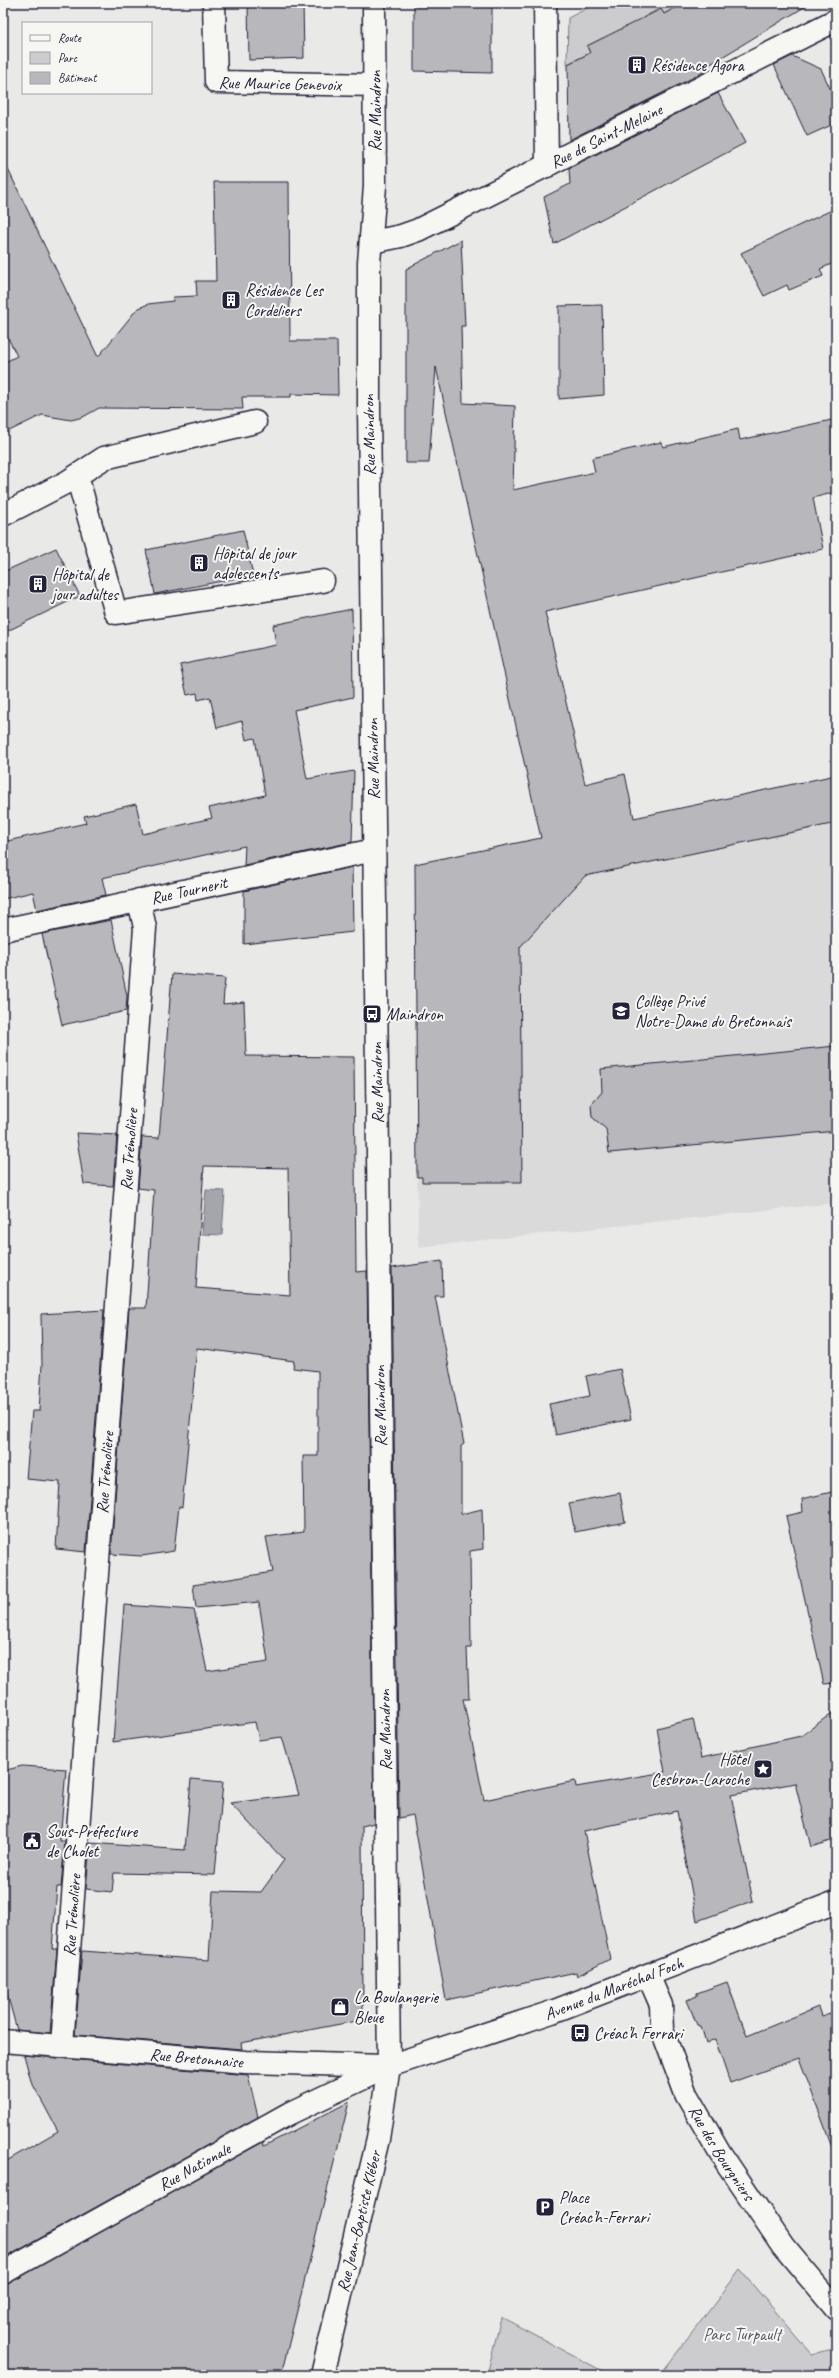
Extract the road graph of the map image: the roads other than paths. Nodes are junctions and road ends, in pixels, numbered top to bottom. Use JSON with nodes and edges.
{"nodes":[{"id":1,"x":214,"y":3,"type":"edge"},
{"id":2,"x":374,"y":3,"type":"edge"},
{"id":3,"x":545,"y":3,"type":"edge"},
{"id":4,"x":833,"y":28,"type":"edge"},
{"id":5,"x":375,"y":85,"type":"junction"},
{"id":6,"x":547,"y":166,"type":"junction"},
{"id":7,"x":372,"y":242,"type":"junction"},
{"id":8,"x":255,"y":422,"type":"dead end"},
{"id":9,"x":77,"y":476,"type":"junction"},
{"id":10,"x":3,"y":515,"type":"edge"},
{"id":11,"x":323,"y":581,"type":"dead end"},
{"id":12,"x":374,"y":850,"type":"junction"},
{"id":13,"x":139,"y":900,"type":"junction"},
{"id":14,"x":3,"y":930,"type":"edge"},
{"id":15,"x":836,"y":1902,"type":"edge"},
{"id":16,"x":648,"y":1975,"type":"junction"},
{"id":17,"x":3,"y":2041,"type":"edge"},
{"id":18,"x":62,"y":2045,"type":"junction"},
{"id":19,"x":389,"y":2066,"type":"junction"},
{"id":20,"x":3,"y":2273,"type":"edge"},
{"id":21,"x":836,"y":2309,"type":"edge"},
{"id":22,"x":322,"y":2375,"type":"edge"}],
"edges":[{"from":1,"to":5,"type":"street","name":"Rue Maurice Genevoix"},
{"from":2,"to":5,"type":"street","name":"Rue Maindron"},
{"from":3,"to":6,"type":"street"},
{"from":4,"to":6,"type":"street","name":"Rue de Saint-Melaine"},
{"from":5,"to":7,"type":"street","name":"Rue Maindron"},
{"from":6,"to":7,"type":"street","name":"Rue de Saint-Melaine"},
{"from":7,"to":12,"type":"street","name":"Rue Maindron"},
{"from":8,"to":9,"type":"street"},
{"from":9,"to":10,"type":"street"},
{"from":9,"to":11,"type":"street"},
{"from":12,"to":13,"type":"street","name":"Rue Tournerit"},
{"from":12,"to":19,"type":"street","name":"Rue Maindron"},
{"from":13,"to":14,"type":"street","name":"Rue Tournerit"},
{"from":13,"to":18,"type":"street","name":"Rue Trémolière"},
{"from":15,"to":16,"type":"street","name":"Avenue du Maréchal Foch"},
{"from":16,"to":19,"type":"street","name":"Avenue du Maréchal Foch"},
{"from":16,"to":21,"type":"street","name":"Rue des Bourgniers"},
{"from":17,"to":18,"type":"street","name":"Rue Bretonnaise"},
{"from":18,"to":19,"type":"street","name":"Rue Bretonnaise"},
{"from":19,"to":20,"type":"street","name":"Rue Nationale"},
{"from":19,"to":22,"type":"street","name":"Rue Jean-Baptiste Kléber"}]}
